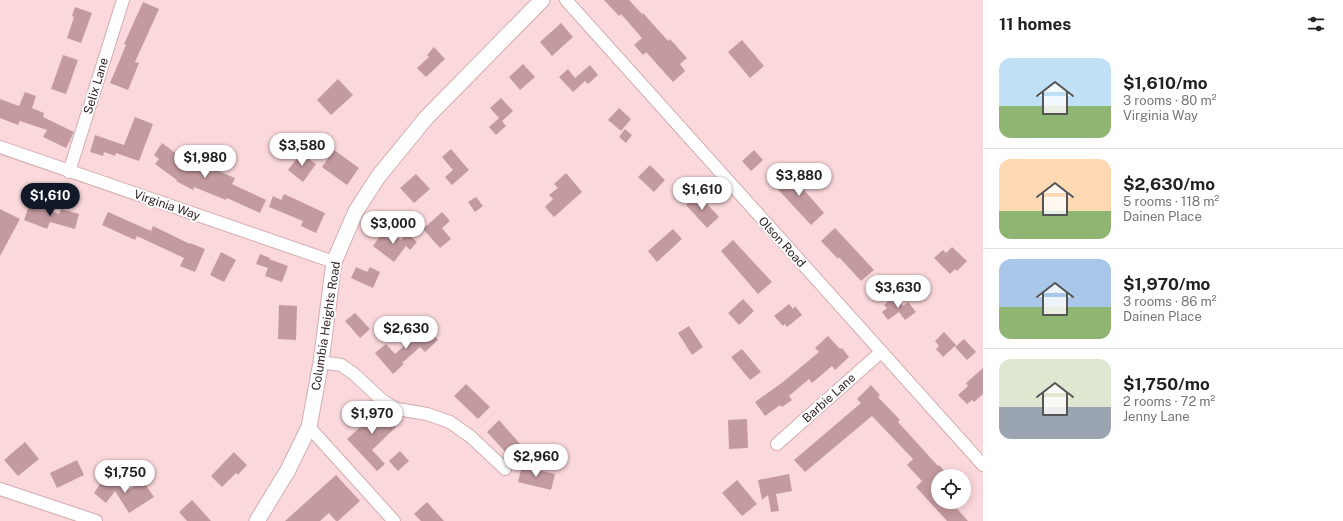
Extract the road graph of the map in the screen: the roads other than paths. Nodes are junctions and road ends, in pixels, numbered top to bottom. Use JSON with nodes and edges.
{"nodes":[{"id":1,"x":123,"y":0,"type":"edge"},
{"id":2,"x":542,"y":0,"type":"edge"},
{"id":3,"x":566,"y":0,"type":"edge"},
{"id":4,"x":0,"y":147,"type":"edge"},
{"id":5,"x":69,"y":172,"type":"junction"},
{"id":6,"x":334,"y":262,"type":"junction"},
{"id":7,"x":881,"y":352,"type":"junction"},
{"id":8,"x":321,"y":362,"type":"junction"},
{"id":9,"x":309,"y":427,"type":"junction"},
{"id":10,"x":777,"y":444,"type":"dead end"},
{"id":11,"x":983,"y":465,"type":"edge"},
{"id":12,"x":505,"y":469,"type":"dead end"},
{"id":13,"x":0,"y":489,"type":"edge"},
{"id":14,"x":96,"y":521,"type":"edge"},
{"id":15,"x":257,"y":521,"type":"edge"},
{"id":16,"x":394,"y":521,"type":"edge"}],
"edges":[{"from":1,"to":5,"type":"street","name":"Selix Lane"},
{"from":2,"to":6,"type":"street","name":"Columbia Heights Road"},
{"from":3,"to":7,"type":"street","name":"Olson Road"},
{"from":4,"to":5,"type":"street","name":"Virginia Way"},
{"from":5,"to":6,"type":"street","name":"Virginia Way"},
{"from":6,"to":8,"type":"street","name":"Columbia Heights Road"},
{"from":7,"to":10,"type":"street","name":"Barbie Lane"},
{"from":7,"to":11,"type":"street","name":"Olson Road"},
{"from":8,"to":9,"type":"street","name":"Columbia Heights Road"},
{"from":8,"to":12,"type":"street"},
{"from":9,"to":15,"type":"street","name":"Columbia Heights Road"},
{"from":9,"to":16,"type":"street"},
{"from":13,"to":14,"type":"street"}]}
